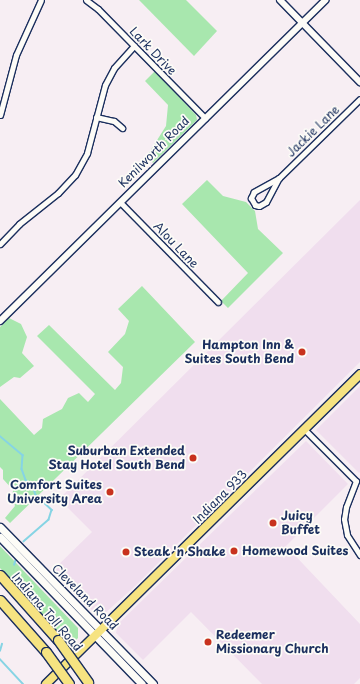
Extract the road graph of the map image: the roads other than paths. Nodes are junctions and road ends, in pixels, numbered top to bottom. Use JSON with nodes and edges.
{"nodes":[{"id":1,"x":41,"y":0,"type":"edge"},
{"id":2,"x":86,"y":0,"type":"edge"},
{"id":3,"x":280,"y":0,"type":"edge"},
{"id":4,"x":325,"y":0,"type":"edge"},
{"id":5,"x":302,"y":22,"type":"junction"},
{"id":6,"x":134,"y":46,"type":"junction"},
{"id":7,"x":360,"y":82,"type":"edge"},
{"id":8,"x":360,"y":99,"type":"edge"},
{"id":9,"x":0,"y":115,"type":"edge"},
{"id":10,"x":96,"y":117,"type":"junction"},
{"id":11,"x":205,"y":118,"type":"junction"},
{"id":12,"x":122,"y":128,"type":"dead end"},
{"id":13,"x":279,"y":178,"type":"junction"},
{"id":14,"x":120,"y":202,"type":"junction"},
{"id":15,"x":0,"y":244,"type":"edge"},
{"id":16,"x":218,"y":302,"type":"dead end"},
{"id":17,"x":0,"y":321,"type":"edge"},
{"id":18,"x":360,"y":374,"type":"edge"},
{"id":19,"x":305,"y":430,"type":"junction"},
{"id":20,"x":358,"y":480,"type":"edge"},
{"id":21,"x":0,"y":527,"type":"edge"},
{"id":22,"x":0,"y":537,"type":"edge"},
{"id":23,"x":360,"y":555,"type":"edge"},
{"id":24,"x":0,"y":575,"type":"edge"},
{"id":25,"x":0,"y":600,"type":"edge"},
{"id":26,"x":0,"y":607,"type":"edge"},
{"id":27,"x":21,"y":623,"type":"junction"},
{"id":28,"x":101,"y":629,"type":"junction"},
{"id":29,"x":95,"y":635,"type":"junction"},
{"id":30,"x":89,"y":683,"type":"edge"},
{"id":31,"x":46,"y":684,"type":"edge"},
{"id":32,"x":69,"y":684,"type":"edge"},
{"id":33,"x":142,"y":684,"type":"edge"},
{"id":34,"x":153,"y":684,"type":"edge"}],
"edges":[{"from":1,"to":9,"type":"street"},
{"from":2,"to":6,"type":"street","name":"Lark Drive"},
{"from":3,"to":5,"type":"street"},
{"from":4,"to":5,"type":"street","name":"Kenilworth Road"},
{"from":5,"to":7,"type":"street"},
{"from":5,"to":11,"type":"street","name":"Kenilworth Road"},
{"from":6,"to":10,"type":"street"},
{"from":6,"to":11,"type":"street","name":"Lark Drive"},
{"from":8,"to":13,"type":"street","name":"Jackie Lane"},
{"from":10,"to":12,"type":"street"},
{"from":10,"to":15,"type":"street"},
{"from":11,"to":14,"type":"street","name":"Kenilworth Road"},
{"from":13,"to":13,"type":"street","name":"Jackie Lane"},
{"from":14,"to":16,"type":"street","name":"Alou Lane"},
{"from":14,"to":17,"type":"street","name":"Kenilworth Road"},
{"from":18,"to":19,"type":"main road","name":"Indiana 933"},
{"from":19,"to":20,"type":"street"},
{"from":19,"to":28,"type":"main road","name":"Indiana 933"},
{"from":20,"to":23,"type":"street"},
{"from":21,"to":28,"type":"main road","name":"Cleveland Road"},
{"from":22,"to":29,"type":"main road","name":"Cleveland Road"},
{"from":24,"to":30,"type":"highway","name":"Indiana Toll Road","bridge":true},
{"from":25,"to":27,"type":"highway"},
{"from":26,"to":27,"type":"highway"},
{"from":27,"to":32,"type":"highway","bridge":true},
{"from":28,"to":29,"type":"main road","name":"Indiana 933"},
{"from":28,"to":34,"type":"main road","name":"Cleveland Road"},
{"from":29,"to":31,"type":"main road","name":"Indiana 933"},
{"from":29,"to":33,"type":"main road","name":"Cleveland Road"}]}
